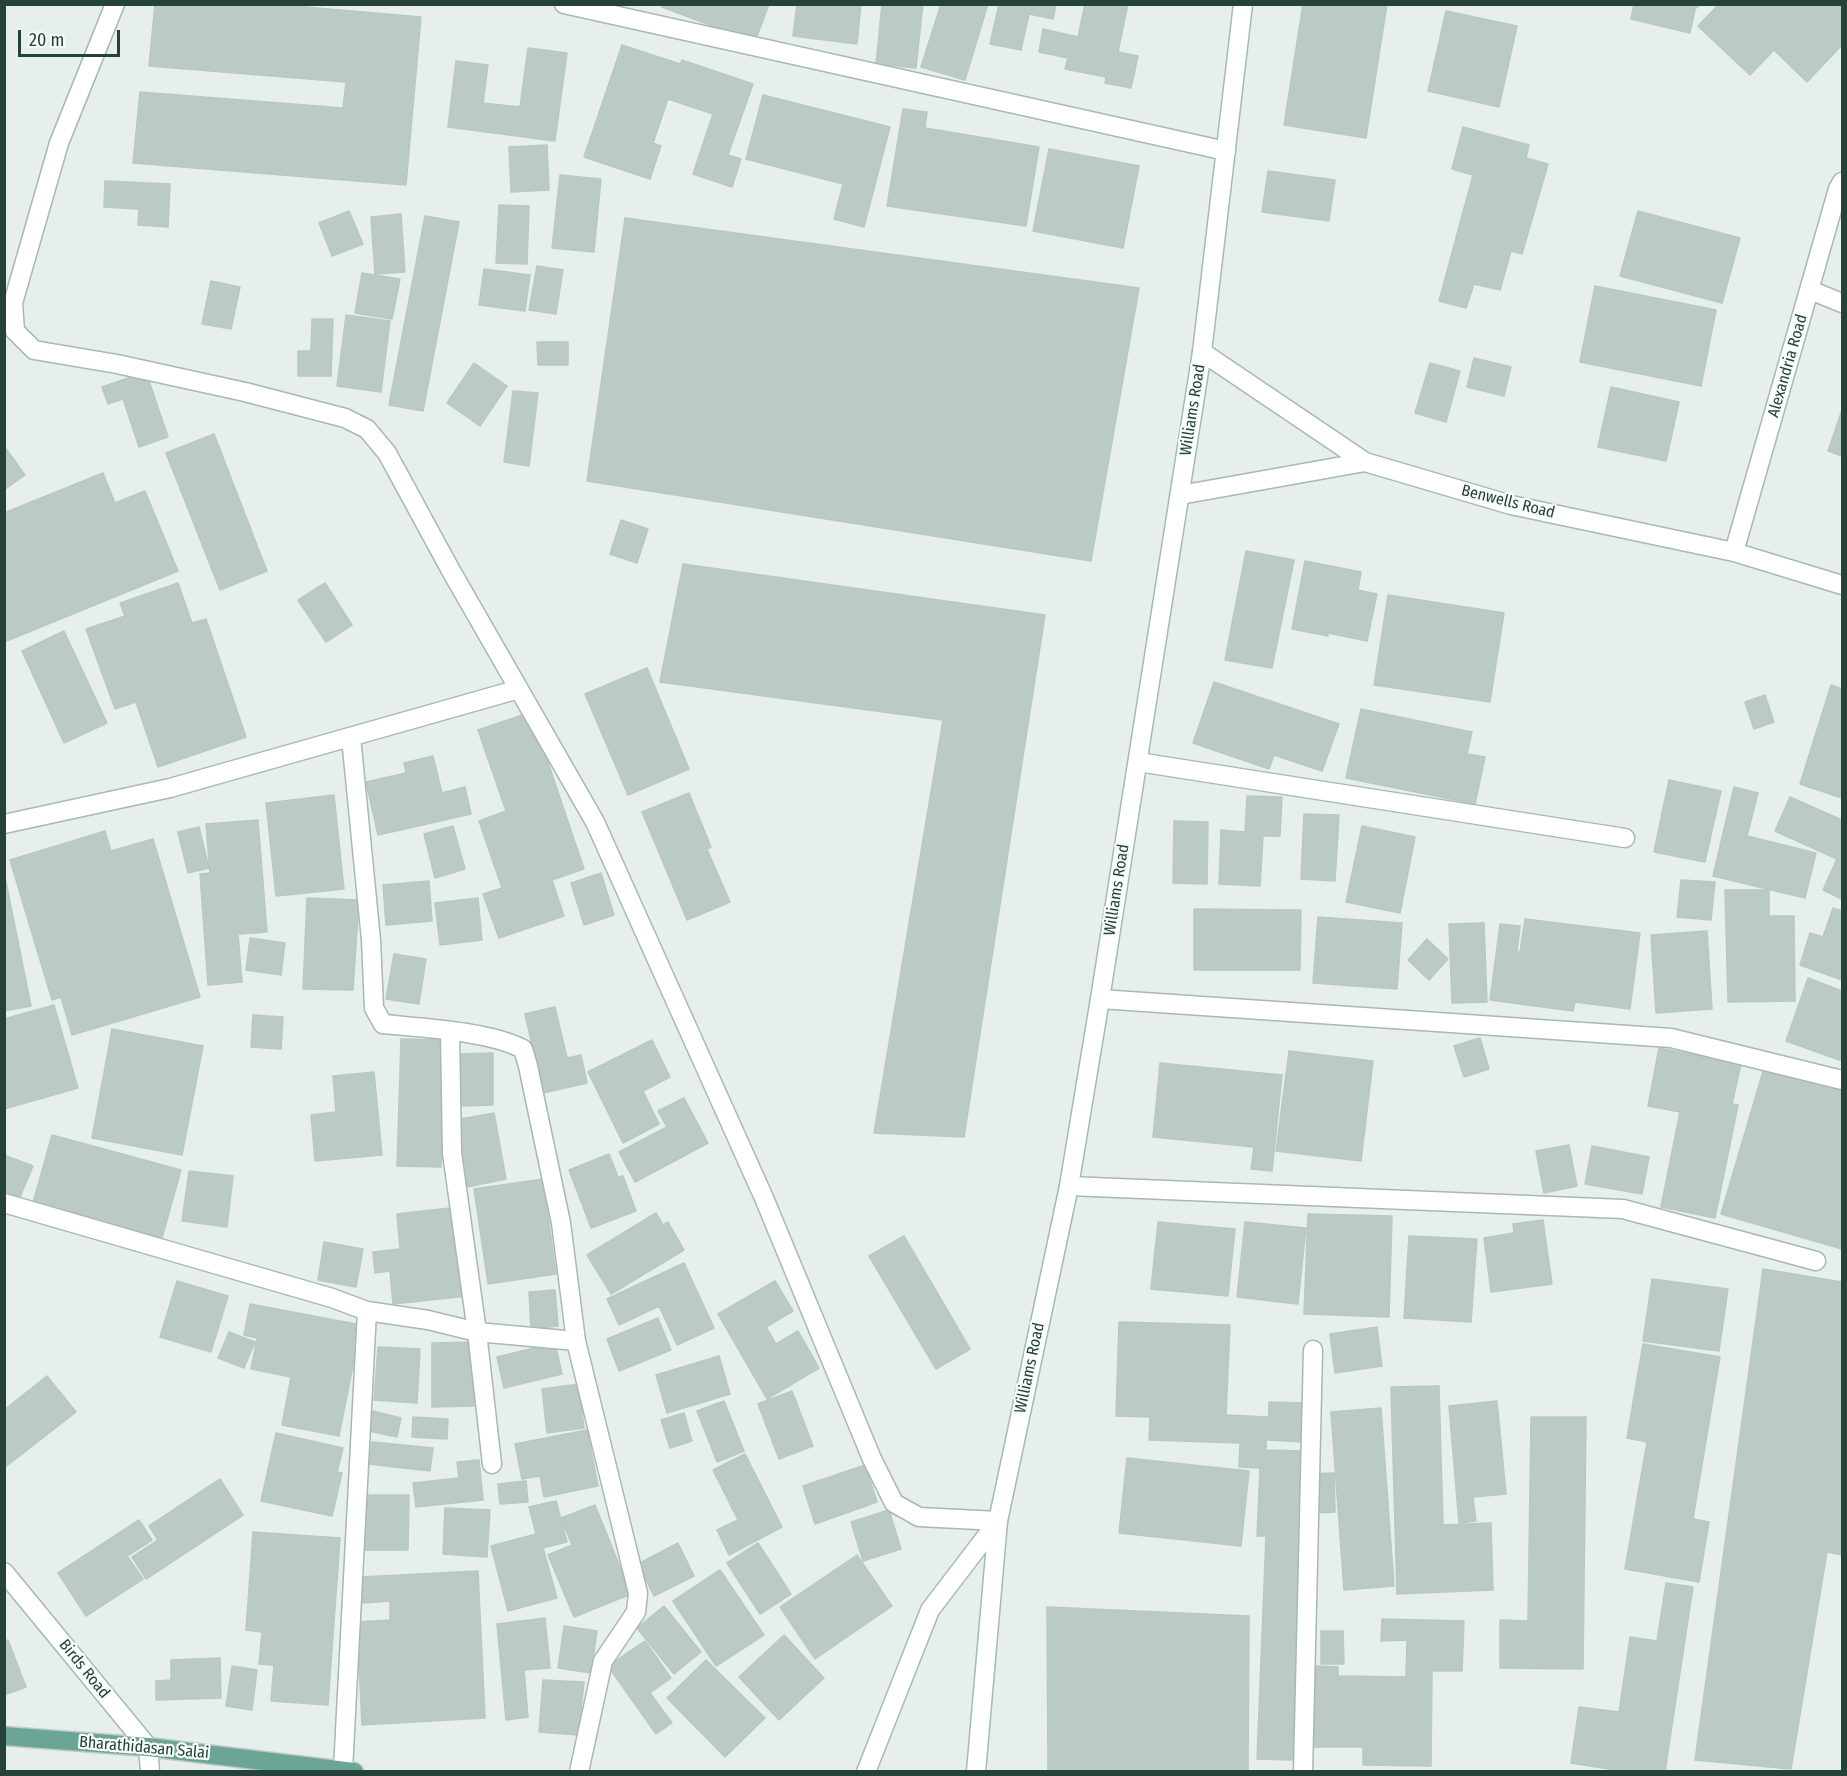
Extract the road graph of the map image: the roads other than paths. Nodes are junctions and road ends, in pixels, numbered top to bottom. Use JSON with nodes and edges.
{"nodes":[{"id":1,"x":115,"y":4,"type":"edge"},
{"id":2,"x":564,"y":4,"type":"edge"},
{"id":3,"x":1243,"y":4,"type":"edge"},
{"id":4,"x":1226,"y":151,"type":"junction"},
{"id":5,"x":1842,"y":182,"type":"edge"},
{"id":6,"x":1810,"y":290,"type":"junction"},
{"id":7,"x":1842,"y":303,"type":"edge"},
{"id":8,"x":10,"y":328,"type":"edge"},
{"id":9,"x":1202,"y":352,"type":"junction"},
{"id":10,"x":1365,"y":462,"type":"junction"},
{"id":11,"x":1180,"y":495,"type":"junction"},
{"id":12,"x":1734,"y":552,"type":"junction"},
{"id":13,"x":1842,"y":585,"type":"edge"},
{"id":14,"x":519,"y":689,"type":"junction"},
{"id":15,"x":351,"y":737,"type":"junction"},
{"id":16,"x":1137,"y":762,"type":"junction"},
{"id":17,"x":4,"y":824,"type":"edge"},
{"id":18,"x":1624,"y":838,"type":"dead end"},
{"id":19,"x":1100,"y":999,"type":"junction"},
{"id":20,"x":450,"y":1031,"type":"junction"},
{"id":21,"x":1842,"y":1080,"type":"edge"},
{"id":22,"x":1069,"y":1186,"type":"junction"},
{"id":23,"x":4,"y":1203,"type":"edge"},
{"id":24,"x":1816,"y":1261,"type":"dead end"},
{"id":25,"x":367,"y":1311,"type":"junction"},
{"id":26,"x":477,"y":1332,"type":"junction"},
{"id":27,"x":576,"y":1341,"type":"junction"},
{"id":28,"x":1313,"y":1350,"type":"dead end"},
{"id":29,"x":492,"y":1464,"type":"dead end"},
{"id":30,"x":998,"y":1521,"type":"junction"},
{"id":31,"x":4,"y":1572,"type":"edge"},
{"id":32,"x":4,"y":1736,"type":"edge"},
{"id":33,"x":148,"y":1747,"type":"junction"},
{"id":34,"x":349,"y":1771,"type":"edge"},
{"id":35,"x":150,"y":1772,"type":"edge"},
{"id":36,"x":579,"y":1772,"type":"edge"},
{"id":37,"x":866,"y":1772,"type":"edge"},
{"id":38,"x":976,"y":1772,"type":"edge"},
{"id":39,"x":1303,"y":1772,"type":"edge"}],
"edges":[{"from":1,"to":8,"type":"street"},
{"from":2,"to":4,"type":"street"},
{"from":3,"to":4,"type":"street","name":"Williams Road"},
{"from":4,"to":9,"type":"street","name":"Williams Road"},
{"from":5,"to":6,"type":"street","name":"Alexandria Road"},
{"from":6,"to":7,"type":"street"},
{"from":6,"to":12,"type":"street","name":"Alexandria Road"},
{"from":8,"to":14,"type":"street"},
{"from":9,"to":10,"type":"street","name":"Benwells Road"},
{"from":9,"to":11,"type":"street","name":"Williams Road"},
{"from":10,"to":11,"type":"street"},
{"from":10,"to":12,"type":"street","name":"Benwells Road"},
{"from":11,"to":16,"type":"street","name":"Williams Road"},
{"from":12,"to":13,"type":"street","name":"Benwells Road"},
{"from":14,"to":15,"type":"street"},
{"from":14,"to":30,"type":"street"},
{"from":15,"to":17,"type":"street"},
{"from":15,"to":20,"type":"street"},
{"from":16,"to":18,"type":"street"},
{"from":16,"to":19,"type":"street","name":"Williams Road"},
{"from":19,"to":21,"type":"street"},
{"from":19,"to":22,"type":"street","name":"Williams Road"},
{"from":20,"to":26,"type":"street"},
{"from":20,"to":27,"type":"street"},
{"from":22,"to":24,"type":"street"},
{"from":22,"to":30,"type":"street","name":"Williams Road"},
{"from":23,"to":25,"type":"street"},
{"from":25,"to":26,"type":"street"},
{"from":25,"to":34,"type":"street"},
{"from":26,"to":27,"type":"street"},
{"from":26,"to":29,"type":"street"},
{"from":27,"to":36,"type":"street"},
{"from":28,"to":39,"type":"street"},
{"from":30,"to":37,"type":"street"},
{"from":30,"to":38,"type":"street","name":"Williams Road"},
{"from":31,"to":33,"type":"street","name":"Birds Road"},
{"from":32,"to":33,"type":"main road","name":"Bharathidasan Salai"},
{"from":33,"to":34,"type":"main road","name":"Bharathidasan Salai"},
{"from":33,"to":35,"type":"street"}]}
